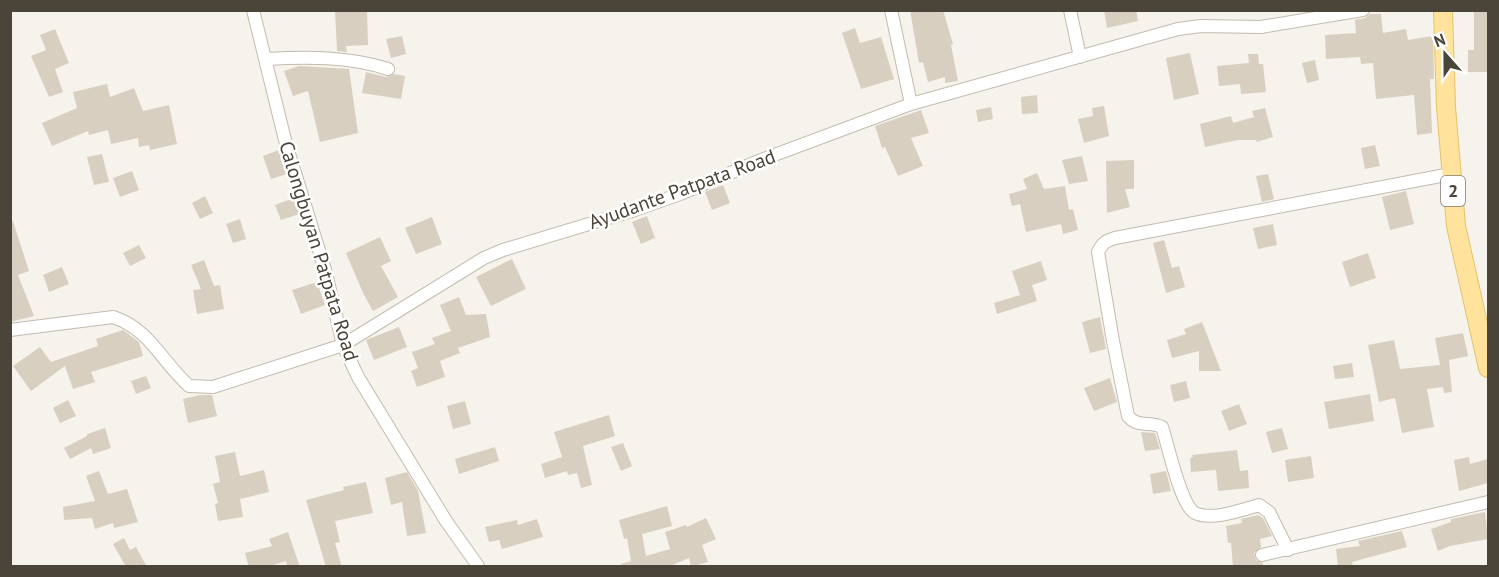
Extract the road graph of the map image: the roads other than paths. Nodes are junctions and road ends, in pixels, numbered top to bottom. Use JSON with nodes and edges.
{"nodes":[{"id":1,"x":254,"y":10,"type":"edge"},
{"id":2,"x":891,"y":10,"type":"edge"},
{"id":3,"x":1070,"y":10,"type":"edge"},
{"id":4,"x":1363,"y":10,"type":"edge"},
{"id":5,"x":1443,"y":10,"type":"edge"},
{"id":6,"x":1080,"y":57,"type":"junction"},
{"id":7,"x":265,"y":58,"type":"junction"},
{"id":8,"x":388,"y":69,"type":"dead end"},
{"id":9,"x":911,"y":104,"type":"junction"},
{"id":10,"x":1451,"y":174,"type":"junction"},
{"id":11,"x":10,"y":330,"type":"edge"},
{"id":12,"x":343,"y":345,"type":"junction"},
{"id":13,"x":1488,"y":368,"type":"edge"},
{"id":14,"x":1488,"y":502,"type":"edge"},
{"id":15,"x":1288,"y":550,"type":"junction"},
{"id":16,"x":1262,"y":555,"type":"dead end"},
{"id":17,"x":478,"y":567,"type":"edge"}],
"edges":[{"from":1,"to":7,"type":"street","name":"Calongbuyan Patpata Road"},
{"from":2,"to":9,"type":"street"},
{"from":3,"to":6,"type":"street"},
{"from":4,"to":6,"type":"street","name":"Ayudante Patpata Road"},
{"from":5,"to":10,"type":"main road","number":"2"},
{"from":6,"to":9,"type":"street","name":"Ayudante Patpata Road"},
{"from":7,"to":8,"type":"street"},
{"from":7,"to":12,"type":"street","name":"Calongbuyan Patpata Road"},
{"from":9,"to":12,"type":"street","name":"Ayudante Patpata Road"},
{"from":10,"to":13,"type":"main road","number":"2"},
{"from":10,"to":15,"type":"street"},
{"from":11,"to":12,"type":"street","name":"Ayudante Patpata Road"},
{"from":12,"to":17,"type":"street","name":"Calongbuyan Patpata Road"},
{"from":14,"to":15,"type":"street"},
{"from":15,"to":16,"type":"street"}]}
